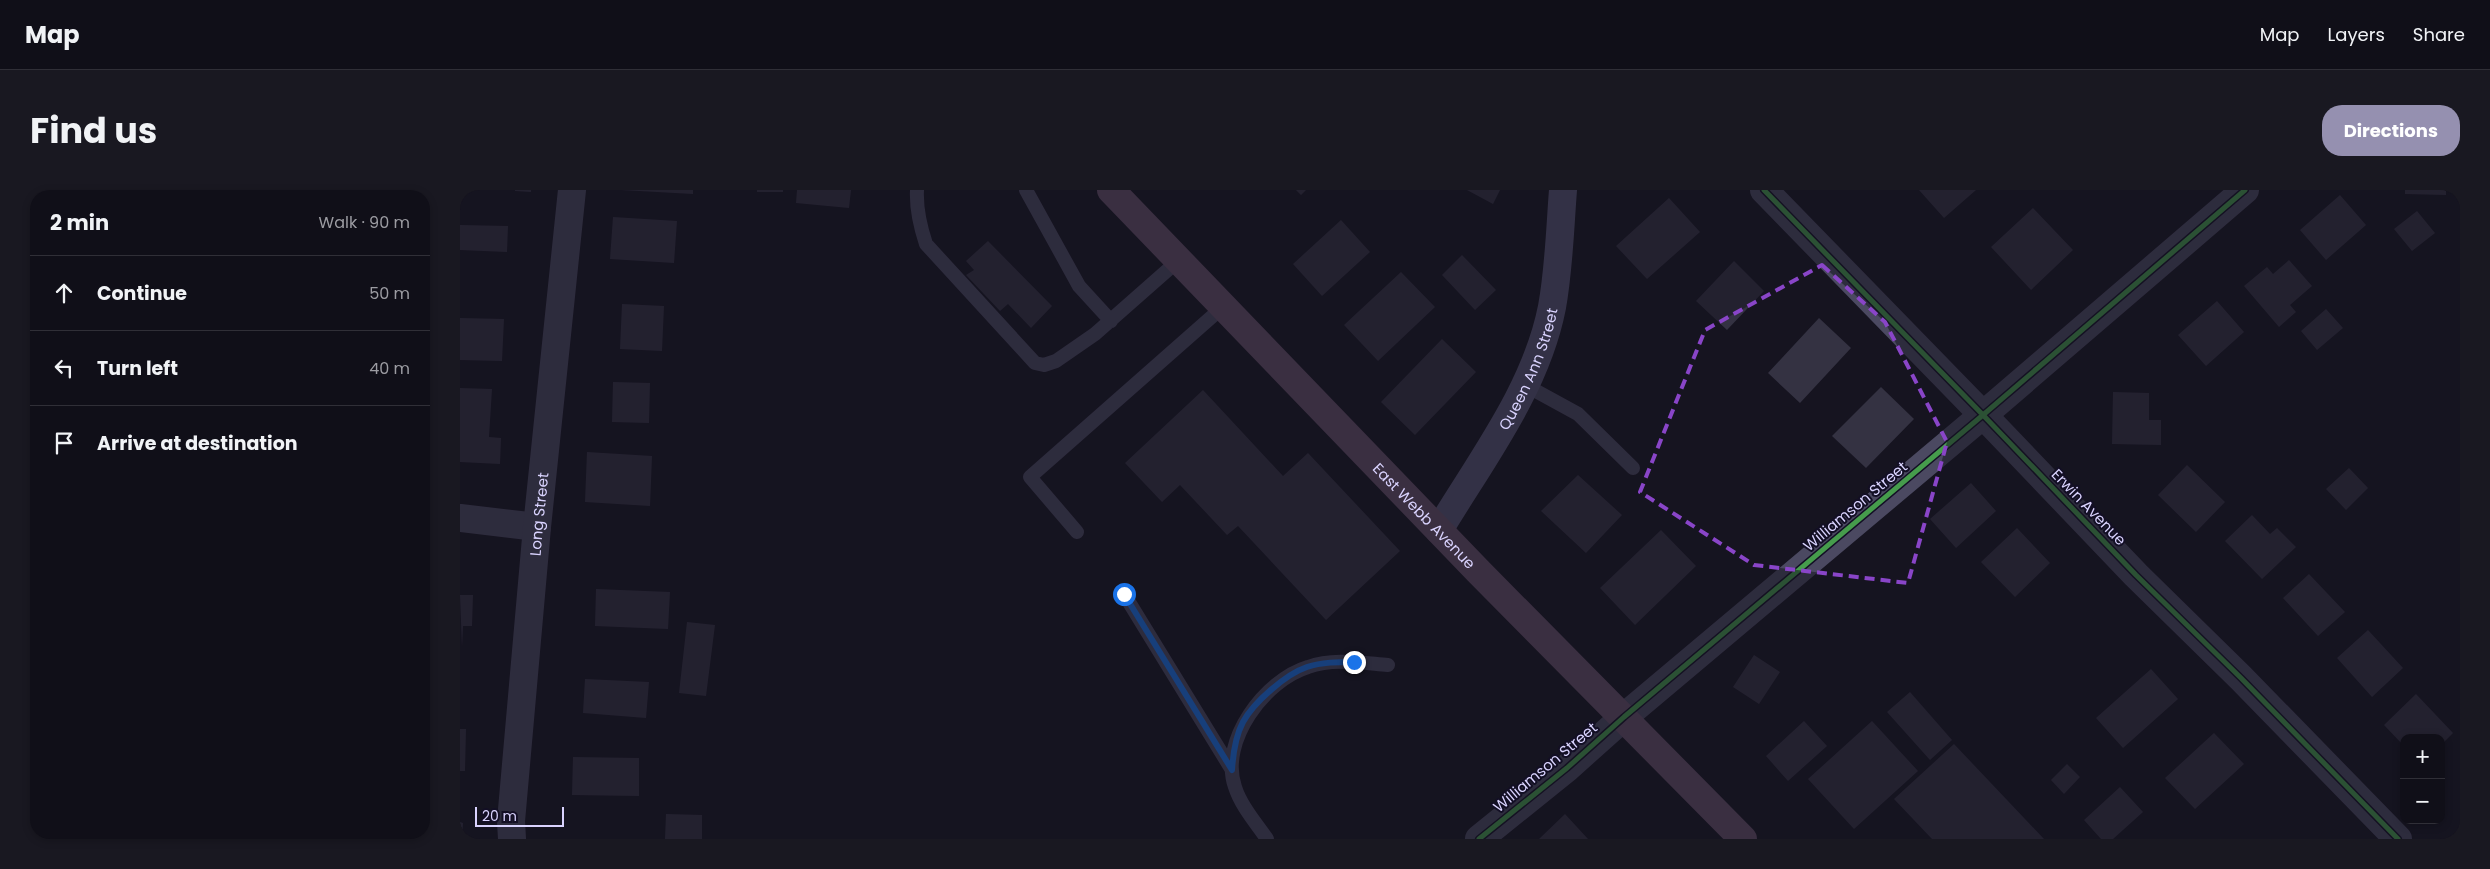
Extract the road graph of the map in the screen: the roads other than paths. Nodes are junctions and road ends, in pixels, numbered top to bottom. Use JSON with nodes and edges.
{"nodes":[{"id":1,"x":572,"y":190,"type":"edge"},
{"id":2,"x":917,"y":190,"type":"edge"},
{"id":3,"x":1026,"y":190,"type":"edge"},
{"id":4,"x":1111,"y":190,"type":"edge"},
{"id":5,"x":1563,"y":190,"type":"edge"},
{"id":6,"x":1764,"y":190,"type":"edge"},
{"id":7,"x":2245,"y":190,"type":"edge"},
{"id":8,"x":1179,"y":260,"type":"junction"},
{"id":9,"x":1224,"y":306,"type":"junction"},
{"id":10,"x":1111,"y":321,"type":"junction"},
{"id":11,"x":1525,"y":385,"type":"junction"},
{"id":12,"x":1984,"y":415,"type":"junction"},
{"id":13,"x":1633,"y":468,"type":"dead end"},
{"id":14,"x":460,"y":518,"type":"edge"},
{"id":15,"x":537,"y":527,"type":"junction"},
{"id":16,"x":1439,"y":530,"type":"junction"},
{"id":17,"x":1077,"y":532,"type":"dead end"},
{"id":18,"x":1124,"y":594,"type":"dead end"},
{"id":19,"x":1388,"y":665,"type":"dead end"},
{"id":20,"x":1624,"y":717,"type":"junction"},
{"id":21,"x":1232,"y":770,"type":"junction"},
{"id":22,"x":512,"y":839,"type":"edge"},
{"id":23,"x":1267,"y":839,"type":"edge"},
{"id":24,"x":1479,"y":839,"type":"edge"},
{"id":25,"x":1743,"y":839,"type":"edge"},
{"id":26,"x":2398,"y":839,"type":"edge"}],
"edges":[{"from":1,"to":15,"type":"street","name":"Long Street"},
{"from":2,"to":10,"type":"lane"},
{"from":3,"to":10,"type":"lane"},
{"from":4,"to":8,"type":"highway","name":"East Webb Avenue"},
{"from":5,"to":11,"type":"street","name":"Queen Ann Street"},
{"from":6,"to":12,"type":"street","name":"Erwin Avenue"},
{"from":7,"to":12,"type":"street","name":"Williamson Street"},
{"from":8,"to":9,"type":"highway","name":"East Webb Avenue"},
{"from":8,"to":10,"type":"lane"},
{"from":9,"to":16,"type":"highway","name":"East Webb Avenue"},
{"from":9,"to":17,"type":"lane"},
{"from":11,"to":13,"type":"lane"},
{"from":11,"to":16,"type":"street","name":"Queen Ann Street"},
{"from":12,"to":20,"type":"street","name":"Williamson Street"},
{"from":12,"to":26,"type":"street","name":"Erwin Avenue"},
{"from":14,"to":15,"type":"street"},
{"from":15,"to":22,"type":"street","name":"Long Street"},
{"from":16,"to":20,"type":"highway","name":"East Webb Avenue"},
{"from":18,"to":21,"type":"lane"},
{"from":19,"to":21,"type":"lane"},
{"from":20,"to":24,"type":"street","name":"Williamson Street"},
{"from":20,"to":25,"type":"highway","name":"East Webb Avenue"},
{"from":21,"to":23,"type":"lane"}]}
